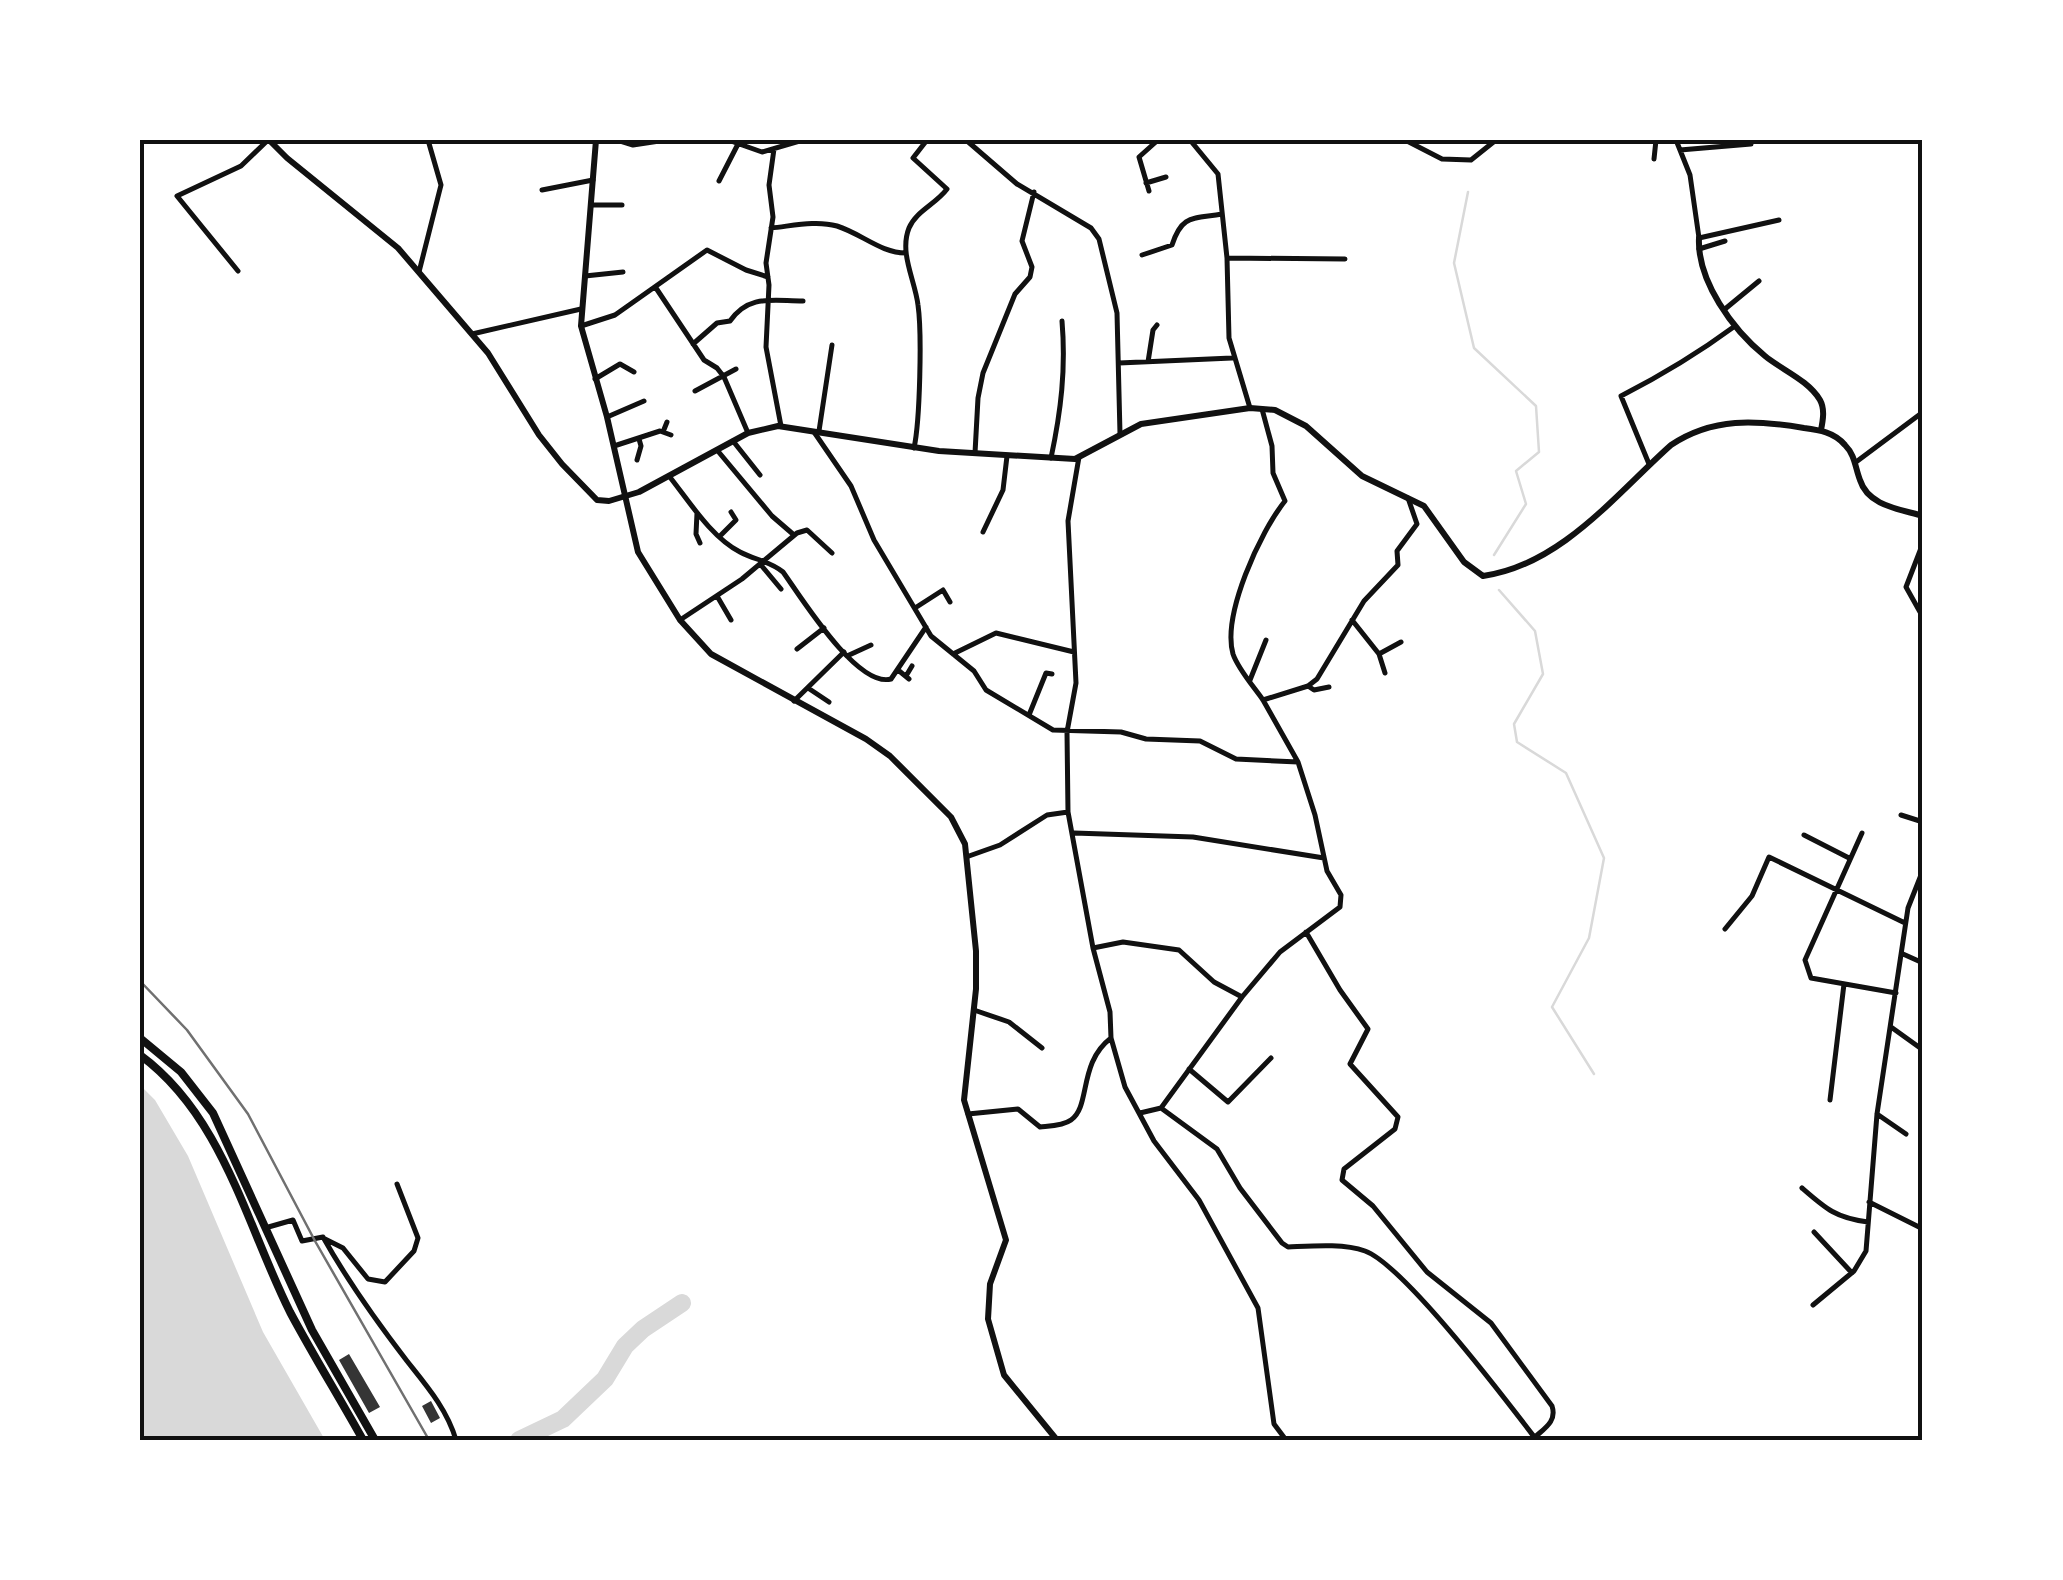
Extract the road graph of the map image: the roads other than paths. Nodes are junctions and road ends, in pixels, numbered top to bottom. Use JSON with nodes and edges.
{"nodes":[{"id":1,"x":268,"y":140,"type":"edge"},
{"id":2,"x":428,"y":140,"type":"edge"},
{"id":3,"x":596,"y":140,"type":"edge"},
{"id":4,"x":617,"y":140,"type":"edge"},
{"id":5,"x":666,"y":140,"type":"edge"},
{"id":6,"x":728,"y":140,"type":"edge"},
{"id":7,"x":803,"y":140,"type":"edge"},
{"id":8,"x":928,"y":140,"type":"edge"},
{"id":9,"x":966,"y":140,"type":"edge"},
{"id":10,"x":1158,"y":140,"type":"edge"},
{"id":11,"x":1190,"y":140,"type":"edge"},
{"id":12,"x":1405,"y":140,"type":"edge"},
{"id":13,"x":1496,"y":140,"type":"edge"},
{"id":14,"x":1656,"y":140,"type":"edge"},
{"id":15,"x":1676,"y":140,"type":"edge"},
{"id":16,"x":738,"y":144,"type":"junction"},
{"id":17,"x":1751,"y":144,"type":"dead end"},
{"id":18,"x":774,"y":149,"type":"junction"},
{"id":19,"x":1680,"y":150,"type":"junction"},
{"id":20,"x":1654,"y":159,"type":"dead end"},
{"id":21,"x":1166,"y":177,"type":"dead end"},
{"id":22,"x":593,"y":180,"type":"junction"},
{"id":23,"x":719,"y":181,"type":"dead end"},
{"id":24,"x":1146,"y":182,"type":"junction"},
{"id":25,"x":542,"y":190,"type":"dead end"},
{"id":26,"x":1149,"y":191,"type":"dead end"},
{"id":27,"x":1034,"y":192,"type":"junction"},
{"id":28,"x":590,"y":205,"type":"junction"},
{"id":29,"x":622,"y":205,"type":"dead end"},
{"id":30,"x":1222,"y":214,"type":"junction"},
{"id":31,"x":1779,"y":220,"type":"dead end"},
{"id":32,"x":771,"y":228,"type":"junction"},
{"id":33,"x":1699,"y":238,"type":"junction"},
{"id":34,"x":1724,"y":241,"type":"dead end"},
{"id":35,"x":1698,"y":249,"type":"junction"},
{"id":36,"x":906,"y":253,"type":"junction"},
{"id":37,"x":1142,"y":255,"type":"dead end"},
{"id":38,"x":1227,"y":258,"type":"junction"},
{"id":39,"x":1345,"y":259,"type":"dead end"},
{"id":40,"x":238,"y":271,"type":"dead end"},
{"id":41,"x":419,"y":272,"type":"junction"},
{"id":42,"x":623,"y":272,"type":"dead end"},
{"id":43,"x":585,"y":276,"type":"junction"},
{"id":44,"x":768,"y":278,"type":"junction"},
{"id":45,"x":1759,"y":280,"type":"dead end"},
{"id":46,"x":656,"y":288,"type":"junction"},
{"id":47,"x":803,"y":301,"type":"dead end"},
{"id":48,"x":769,"y":302,"type":"junction"},
{"id":49,"x":580,"y":309,"type":"junction"},
{"id":50,"x":1725,"y":309,"type":"junction"},
{"id":51,"x":1062,"y":322,"type":"dead end"},
{"id":52,"x":1737,"y":324,"type":"junction"},
{"id":53,"x":1157,"y":325,"type":"dead end"},
{"id":54,"x":581,"y":326,"type":"junction"},
{"id":55,"x":472,"y":334,"type":"junction"},
{"id":56,"x":693,"y":344,"type":"junction"},
{"id":57,"x":832,"y":344,"type":"dead end"},
{"id":58,"x":1232,"y":358,"type":"junction"},
{"id":59,"x":1148,"y":362,"type":"junction"},
{"id":60,"x":1118,"y":363,"type":"junction"},
{"id":61,"x":736,"y":369,"type":"dead end"},
{"id":62,"x":634,"y":372,"type":"dead end"},
{"id":63,"x":724,"y":377,"type":"junction"},
{"id":64,"x":595,"y":379,"type":"junction"},
{"id":65,"x":695,"y":391,"type":"dead end"},
{"id":66,"x":644,"y":401,"type":"dead end"},
{"id":67,"x":1250,"y":408,"type":"junction"},
{"id":68,"x":1262,"y":409,"type":"junction"},
{"id":69,"x":1922,"y":412,"type":"edge"},
{"id":70,"x":607,"y":418,"type":"junction"},
{"id":71,"x":667,"y":422,"type":"dead end"},
{"id":72,"x":781,"y":426,"type":"junction"},
{"id":73,"x":816,"y":430,"type":"junction"},
{"id":74,"x":1821,"y":430,"type":"junction"},
{"id":75,"x":663,"y":432,"type":"junction"},
{"id":76,"x":748,"y":434,"type":"junction"},
{"id":77,"x":1120,"y":434,"type":"junction"},
{"id":78,"x":671,"y":435,"type":"dead end"},
{"id":79,"x":639,"y":439,"type":"junction"},
{"id":80,"x":732,"y":442,"type":"junction"},
{"id":81,"x":614,"y":446,"type":"junction"},
{"id":82,"x":914,"y":448,"type":"junction"},
{"id":83,"x":717,"y":450,"type":"junction"},
{"id":84,"x":975,"y":452,"type":"junction"},
{"id":85,"x":1008,"y":456,"type":"junction"},
{"id":86,"x":1079,"y":457,"type":"junction"},
{"id":87,"x":1051,"y":458,"type":"junction"},
{"id":88,"x":637,"y":460,"type":"dead end"},
{"id":89,"x":1856,"y":462,"type":"junction"},
{"id":90,"x":1649,"y":464,"type":"junction"},
{"id":91,"x":760,"y":475,"type":"dead end"},
{"id":92,"x":670,"y":476,"type":"junction"},
{"id":93,"x":1407,"y":496,"type":"junction"},
{"id":94,"x":626,"y":498,"type":"junction"},
{"id":95,"x":697,"y":510,"type":"junction"},
{"id":96,"x":731,"y":512,"type":"dead end"},
{"id":97,"x":1923,"y":516,"type":"edge"},
{"id":98,"x":982,"y":532,"type":"dead end"},
{"id":99,"x":794,"y":535,"type":"junction"},
{"id":100,"x":720,"y":536,"type":"junction"},
{"id":101,"x":700,"y":543,"type":"dead end"},
{"id":102,"x":1923,"y":543,"type":"edge"},
{"id":103,"x":832,"y":552,"type":"dead end"},
{"id":104,"x":763,"y":563,"type":"junction"},
{"id":105,"x":780,"y":588,"type":"dead end"},
{"id":106,"x":717,"y":596,"type":"junction"},
{"id":107,"x":950,"y":602,"type":"dead end"},
{"id":108,"x":915,"y":608,"type":"junction"},
{"id":109,"x":1920,"y":612,"type":"dead end"},
{"id":110,"x":680,"y":620,"type":"junction"},
{"id":111,"x":731,"y":620,"type":"dead end"},
{"id":112,"x":1352,"y":620,"type":"junction"},
{"id":113,"x":926,"y":627,"type":"junction"},
{"id":114,"x":824,"y":628,"type":"junction"},
{"id":115,"x":1266,"y":640,"type":"dead end"},
{"id":116,"x":1402,"y":642,"type":"dead end"},
{"id":117,"x":871,"y":645,"type":"dead end"},
{"id":118,"x":797,"y":650,"type":"dead end"},
{"id":119,"x":1074,"y":652,"type":"junction"},
{"id":120,"x":845,"y":654,"type":"junction"},
{"id":121,"x":953,"y":654,"type":"junction"},
{"id":122,"x":1379,"y":654,"type":"junction"},
{"id":123,"x":912,"y":666,"type":"dead end"},
{"id":124,"x":898,"y":670,"type":"junction"},
{"id":125,"x":1384,"y":673,"type":"dead end"},
{"id":126,"x":1052,"y":674,"type":"dead end"},
{"id":127,"x":1250,"y":680,"type":"junction"},
{"id":128,"x":1308,"y":686,"type":"junction"},
{"id":129,"x":808,"y":688,"type":"junction"},
{"id":130,"x":1329,"y":688,"type":"dead end"},
{"id":131,"x":794,"y":700,"type":"junction"},
{"id":132,"x":1263,"y":700,"type":"junction"},
{"id":133,"x":829,"y":702,"type":"dead end"},
{"id":134,"x":1029,"y":716,"type":"junction"},
{"id":135,"x":1067,"y":732,"type":"junction"},
{"id":136,"x":1298,"y":762,"type":"junction"},
{"id":137,"x":1068,"y":812,"type":"junction"},
{"id":138,"x":1902,"y":815,"type":"dead end"},
{"id":139,"x":1923,"y":822,"type":"edge"},
{"id":140,"x":1073,"y":833,"type":"junction"},
{"id":141,"x":1862,"y":833,"type":"dead end"},
{"id":142,"x":1804,"y":835,"type":"dead end"},
{"id":143,"x":969,"y":856,"type":"junction"},
{"id":144,"x":1324,"y":858,"type":"junction"},
{"id":145,"x":1849,"y":858,"type":"junction"},
{"id":146,"x":1923,"y":870,"type":"edge"},
{"id":147,"x":1920,"y":885,"type":"edge"},
{"id":148,"x":1836,"y":890,"type":"junction"},
{"id":149,"x":1906,"y":924,"type":"junction"},
{"id":150,"x":1725,"y":929,"type":"dead end"},
{"id":151,"x":1306,"y":932,"type":"junction"},
{"id":152,"x":1093,"y":948,"type":"junction"},
{"id":153,"x":1902,"y":954,"type":"junction"},
{"id":154,"x":1923,"y":964,"type":"edge"},
{"id":155,"x":1844,"y":984,"type":"junction"},
{"id":156,"x":1896,"y":993,"type":"junction"},
{"id":157,"x":1242,"y":997,"type":"junction"},
{"id":158,"x":974,"y":1010,"type":"junction"},
{"id":159,"x":1891,"y":1027,"type":"junction"},
{"id":160,"x":140,"y":1038,"type":"edge"},
{"id":161,"x":1112,"y":1038,"type":"junction"},
{"id":162,"x":1042,"y":1048,"type":"dead end"},
{"id":163,"x":1923,"y":1050,"type":"edge"},
{"id":164,"x":140,"y":1055,"type":"edge"},
{"id":165,"x":1271,"y":1058,"type":"dead end"},
{"id":166,"x":1189,"y":1069,"type":"junction"},
{"id":167,"x":1830,"y":1100,"type":"dead end"},
{"id":168,"x":1161,"y":1108,"type":"junction"},
{"id":169,"x":1140,"y":1113,"type":"junction"},
{"id":170,"x":966,"y":1114,"type":"junction"},
{"id":171,"x":1877,"y":1114,"type":"junction"},
{"id":172,"x":1906,"y":1134,"type":"dead end"},
{"id":173,"x":398,"y":1184,"type":"dead end"},
{"id":174,"x":1802,"y":1188,"type":"dead end"},
{"id":175,"x":1869,"y":1202,"type":"junction"},
{"id":176,"x":1868,"y":1222,"type":"junction"},
{"id":177,"x":265,"y":1228,"type":"junction"},
{"id":178,"x":1923,"y":1229,"type":"edge"},
{"id":179,"x":1814,"y":1232,"type":"dead end"},
{"id":180,"x":323,"y":1237,"type":"junction"},
{"id":181,"x":1852,"y":1273,"type":"junction"},
{"id":182,"x":1813,"y":1305,"type":"dead end"},
{"id":183,"x":1536,"y":1439,"type":"edge"},
{"id":184,"x":363,"y":1440,"type":"edge"},
{"id":185,"x":376,"y":1440,"type":"edge"},
{"id":186,"x":456,"y":1440,"type":"edge"},
{"id":187,"x":1057,"y":1440,"type":"edge"},
{"id":188,"x":1286,"y":1440,"type":"edge"}],
"edges":[{"from":1,"to":40,"type":"street"},
{"from":1,"to":41,"type":"street"},
{"from":2,"to":41,"type":"street"},
{"from":3,"to":22,"type":"street"},
{"from":4,"to":5,"type":"street"},
{"from":6,"to":16,"type":"street"},
{"from":7,"to":18,"type":"street"},
{"from":8,"to":36,"type":"street"},
{"from":9,"to":27,"type":"street"},
{"from":10,"to":24,"type":"street"},
{"from":11,"to":30,"type":"street"},
{"from":12,"to":13,"type":"street"},
{"from":14,"to":20,"type":"street"},
{"from":15,"to":19,"type":"street"},
{"from":16,"to":18,"type":"street"},
{"from":16,"to":23,"type":"street"},
{"from":17,"to":19,"type":"street"},
{"from":18,"to":32,"type":"street"},
{"from":19,"to":33,"type":"street"},
{"from":21,"to":24,"type":"street"},
{"from":22,"to":25,"type":"street"},
{"from":22,"to":28,"type":"street"},
{"from":24,"to":26,"type":"street"},
{"from":27,"to":60,"type":"street"},
{"from":27,"to":84,"type":"street"},
{"from":28,"to":29,"type":"street"},
{"from":28,"to":43,"type":"street"},
{"from":30,"to":37,"type":"street"},
{"from":30,"to":38,"type":"street"},
{"from":31,"to":33,"type":"street"},
{"from":32,"to":36,"type":"street"},
{"from":32,"to":44,"type":"street"},
{"from":33,"to":35,"type":"street"},
{"from":34,"to":35,"type":"street"},
{"from":35,"to":50,"type":"street"},
{"from":36,"to":82,"type":"street"},
{"from":38,"to":39,"type":"street"},
{"from":38,"to":58,"type":"street"},
{"from":41,"to":55,"type":"street"},
{"from":42,"to":43,"type":"street"},
{"from":43,"to":49,"type":"street"},
{"from":44,"to":46,"type":"street"},
{"from":44,"to":48,"type":"street"},
{"from":45,"to":50,"type":"street"},
{"from":46,"to":54,"type":"street"},
{"from":46,"to":56,"type":"street"},
{"from":47,"to":48,"type":"street"},
{"from":48,"to":56,"type":"street"},
{"from":48,"to":72,"type":"street"},
{"from":49,"to":54,"type":"street"},
{"from":49,"to":55,"type":"street"},
{"from":50,"to":52,"type":"street"},
{"from":51,"to":87,"type":"street"},
{"from":52,"to":74,"type":"street"},
{"from":52,"to":90,"type":"street"},
{"from":53,"to":59,"type":"street"},
{"from":54,"to":64,"type":"street"},
{"from":55,"to":94,"type":"street"},
{"from":56,"to":63,"type":"street"},
{"from":57,"to":73,"type":"street"},
{"from":58,"to":59,"type":"street"},
{"from":58,"to":67,"type":"street"},
{"from":59,"to":60,"type":"street"},
{"from":60,"to":77,"type":"street"},
{"from":61,"to":63,"type":"street"},
{"from":62,"to":64,"type":"street"},
{"from":63,"to":65,"type":"street"},
{"from":63,"to":76,"type":"street"},
{"from":64,"to":70,"type":"street"},
{"from":66,"to":70,"type":"street"},
{"from":67,"to":68,"type":"street"},
{"from":67,"to":77,"type":"street"},
{"from":68,"to":93,"type":"street"},
{"from":68,"to":127,"type":"street"},
{"from":69,"to":89,"type":"street"},
{"from":70,"to":81,"type":"street"},
{"from":71,"to":75,"type":"street"},
{"from":72,"to":73,"type":"street"},
{"from":72,"to":76,"type":"street"},
{"from":73,"to":82,"type":"street"},
{"from":73,"to":108,"type":"street"},
{"from":74,"to":89,"type":"street"},
{"from":74,"to":90,"type":"street"},
{"from":75,"to":78,"type":"street"},
{"from":75,"to":79,"type":"street"},
{"from":76,"to":80,"type":"street"},
{"from":77,"to":86,"type":"street"},
{"from":79,"to":81,"type":"street"},
{"from":79,"to":88,"type":"street"},
{"from":80,"to":83,"type":"street"},
{"from":80,"to":91,"type":"street"},
{"from":81,"to":94,"type":"street"},
{"from":82,"to":84,"type":"street"},
{"from":83,"to":92,"type":"street"},
{"from":83,"to":99,"type":"street"},
{"from":84,"to":85,"type":"street"},
{"from":85,"to":87,"type":"street"},
{"from":85,"to":98,"type":"street"},
{"from":86,"to":87,"type":"street"},
{"from":86,"to":119,"type":"street"},
{"from":89,"to":97,"type":"street"},
{"from":90,"to":93,"type":"street"},
{"from":92,"to":94,"type":"street"},
{"from":92,"to":95,"type":"street"},
{"from":93,"to":112,"type":"street"},
{"from":94,"to":110,"type":"street"},
{"from":95,"to":100,"type":"street"},
{"from":95,"to":101,"type":"street"},
{"from":96,"to":100,"type":"street"},
{"from":99,"to":103,"type":"street"},
{"from":99,"to":104,"type":"street"},
{"from":100,"to":104,"type":"street"},
{"from":102,"to":109,"type":"street"},
{"from":104,"to":105,"type":"street"},
{"from":104,"to":106,"type":"street"},
{"from":104,"to":114,"type":"street"},
{"from":106,"to":110,"type":"street"},
{"from":106,"to":111,"type":"street"},
{"from":107,"to":108,"type":"street"},
{"from":108,"to":113,"type":"street"},
{"from":110,"to":131,"type":"street"},
{"from":112,"to":122,"type":"street"},
{"from":112,"to":128,"type":"street"},
{"from":113,"to":121,"type":"street"},
{"from":113,"to":124,"type":"street"},
{"from":114,"to":118,"type":"street"},
{"from":114,"to":120,"type":"street"},
{"from":115,"to":127,"type":"street"},
{"from":116,"to":122,"type":"street"},
{"from":117,"to":120,"type":"street"},
{"from":119,"to":121,"type":"street"},
{"from":119,"to":135,"type":"street"},
{"from":120,"to":124,"type":"street"},
{"from":120,"to":129,"type":"street"},
{"from":121,"to":134,"type":"street"},
{"from":122,"to":125,"type":"street"},
{"from":123,"to":124,"type":"street"},
{"from":126,"to":134,"type":"street"},
{"from":127,"to":132,"type":"street"},
{"from":128,"to":130,"type":"street"},
{"from":128,"to":132,"type":"street"},
{"from":129,"to":131,"type":"street"},
{"from":129,"to":133,"type":"street"},
{"from":131,"to":143,"type":"street"},
{"from":132,"to":136,"type":"street"},
{"from":134,"to":135,"type":"street"},
{"from":135,"to":136,"type":"street"},
{"from":135,"to":137,"type":"street"},
{"from":136,"to":144,"type":"street"},
{"from":137,"to":140,"type":"street"},
{"from":137,"to":143,"type":"street"},
{"from":138,"to":139,"type":"street"},
{"from":140,"to":144,"type":"street"},
{"from":140,"to":152,"type":"street"},
{"from":141,"to":145,"type":"street"},
{"from":142,"to":145,"type":"street"},
{"from":143,"to":158,"type":"street"},
{"from":144,"to":151,"type":"street"},
{"from":145,"to":148,"type":"street"},
{"from":146,"to":147,"type":"street"},
{"from":147,"to":149,"type":"street"},
{"from":148,"to":149,"type":"street"},
{"from":148,"to":150,"type":"street"},
{"from":148,"to":155,"type":"street"},
{"from":149,"to":153,"type":"street"},
{"from":151,"to":157,"type":"street"},
{"from":151,"to":183,"type":"street"},
{"from":152,"to":157,"type":"street"},
{"from":152,"to":161,"type":"street"},
{"from":153,"to":154,"type":"street"},
{"from":153,"to":156,"type":"street"},
{"from":155,"to":156,"type":"street"},
{"from":155,"to":167,"type":"street"},
{"from":156,"to":159,"type":"street"},
{"from":157,"to":166,"type":"street"},
{"from":158,"to":162,"type":"street"},
{"from":158,"to":170,"type":"street"},
{"from":159,"to":163,"type":"street"},
{"from":159,"to":171,"type":"street"},
{"from":160,"to":177,"type":"highway"},
{"from":161,"to":169,"type":"street"},
{"from":161,"to":170,"type":"street"},
{"from":164,"to":184,"type":"highway"},
{"from":165,"to":166,"type":"street"},
{"from":166,"to":168,"type":"street"},
{"from":168,"to":169,"type":"street"},
{"from":168,"to":183,"type":"street"},
{"from":169,"to":188,"type":"street"},
{"from":170,"to":187,"type":"street"},
{"from":171,"to":172,"type":"street"},
{"from":171,"to":175,"type":"street"},
{"from":173,"to":180,"type":"street"},
{"from":174,"to":176,"type":"street"},
{"from":175,"to":176,"type":"street"},
{"from":175,"to":178,"type":"street"},
{"from":176,"to":181,"type":"street"},
{"from":177,"to":180,"type":"street"},
{"from":177,"to":185,"type":"highway"},
{"from":179,"to":181,"type":"street"},
{"from":180,"to":186,"type":"street"},
{"from":181,"to":182,"type":"street"}]}
